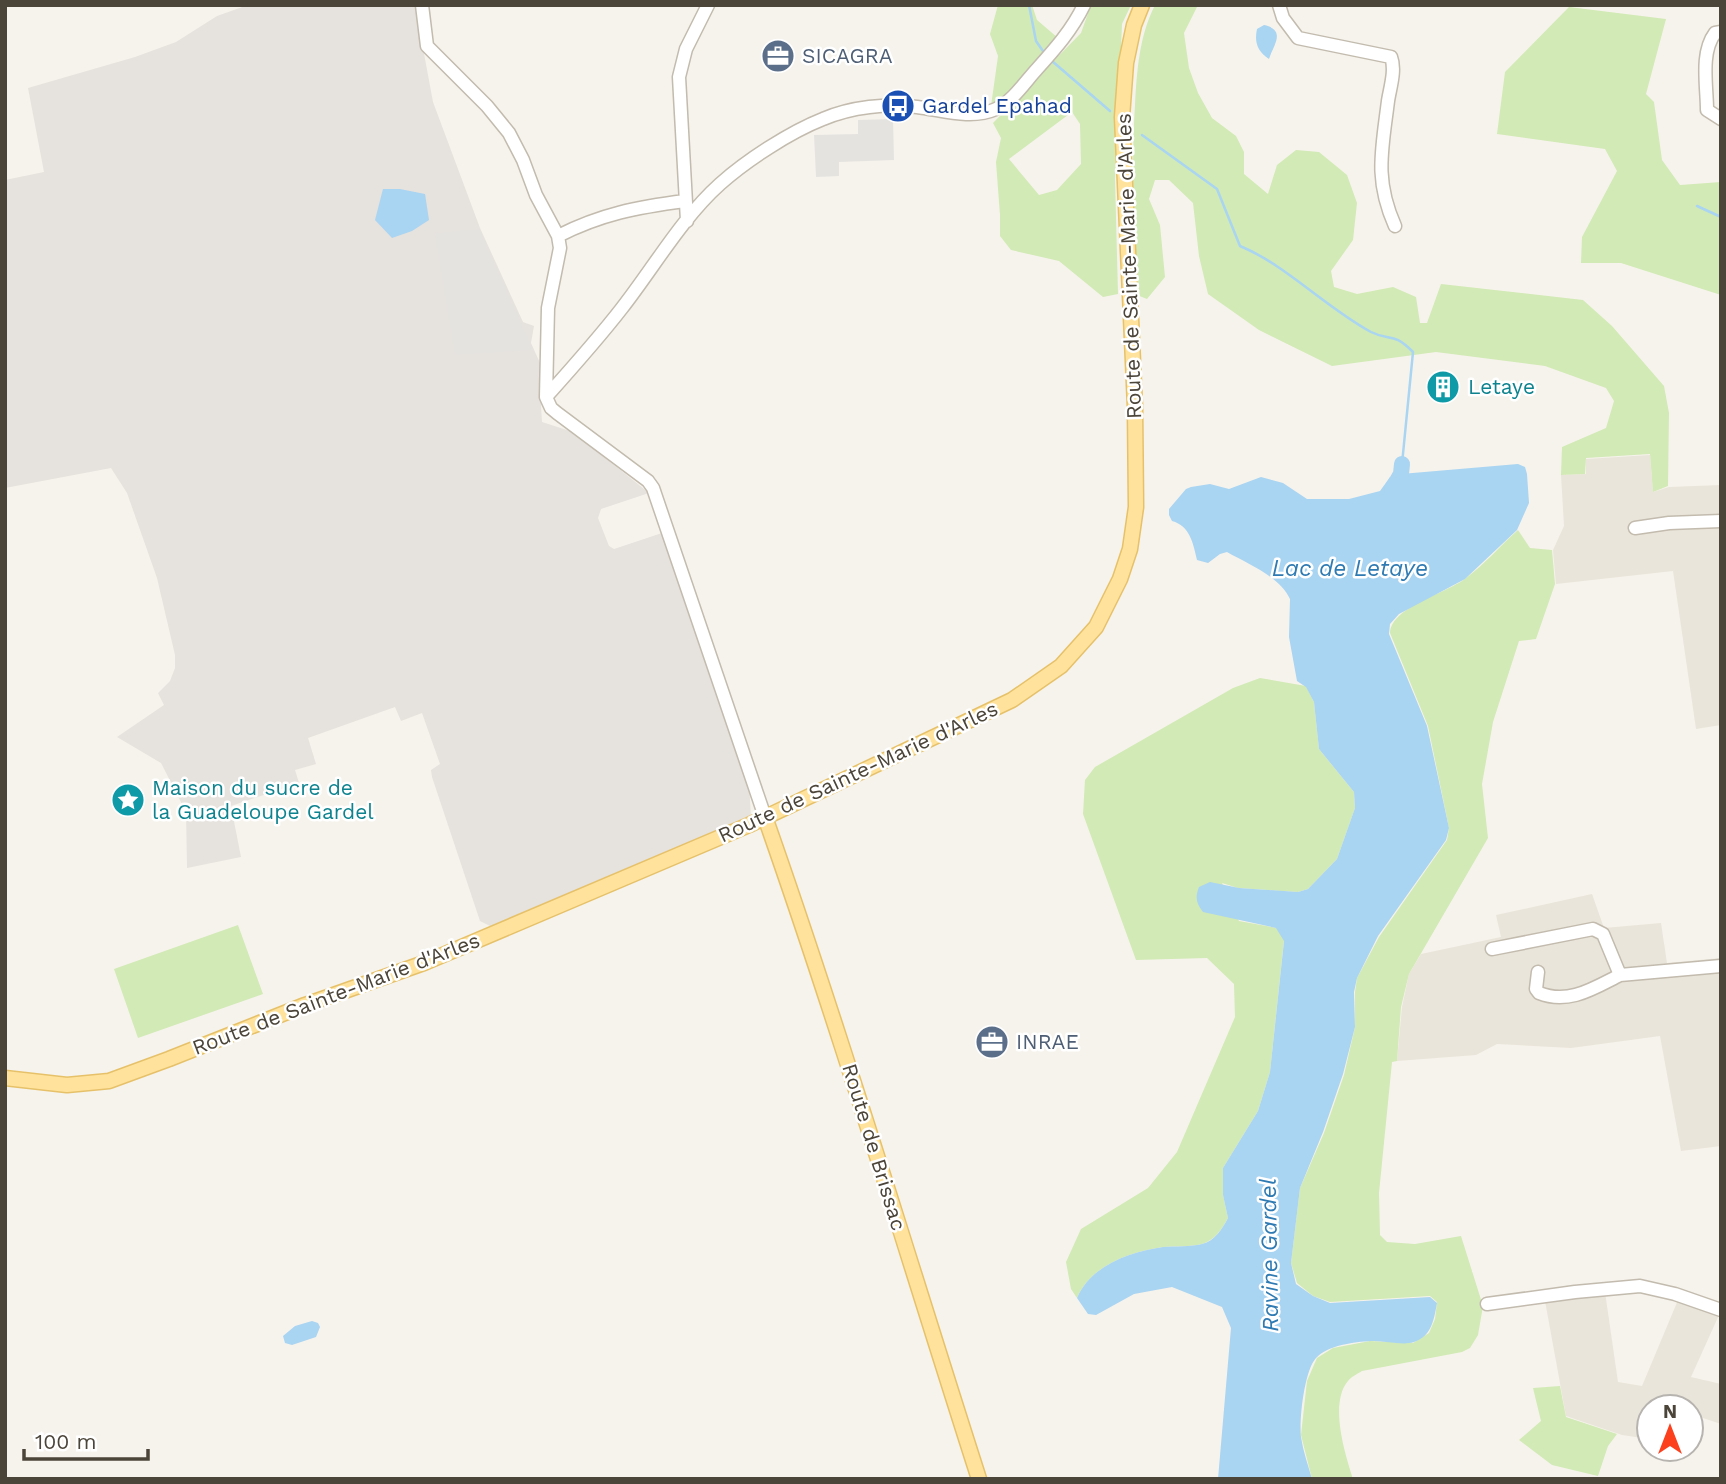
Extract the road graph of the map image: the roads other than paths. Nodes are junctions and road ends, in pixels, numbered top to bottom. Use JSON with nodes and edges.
{"nodes":[{"id":1,"x":422,"y":5,"type":"edge"},
{"id":2,"x":708,"y":5,"type":"edge"},
{"id":3,"x":1084,"y":5,"type":"edge"},
{"id":4,"x":1142,"y":5,"type":"edge"},
{"id":5,"x":1279,"y":5,"type":"edge"},
{"id":6,"x":1721,"y":32,"type":"edge"},
{"id":7,"x":1721,"y":119,"type":"edge"},
{"id":8,"x":685,"y":201,"type":"junction"},
{"id":9,"x":687,"y":221,"type":"junction"},
{"id":10,"x":1395,"y":226,"type":"dead end"},
{"id":11,"x":558,"y":236,"type":"junction"},
{"id":12,"x":546,"y":397,"type":"junction"},
{"id":13,"x":1721,"y":521,"type":"edge"},
{"id":14,"x":1635,"y":528,"type":"dead end"},
{"id":15,"x":765,"y":817,"type":"junction"},
{"id":16,"x":1492,"y":949,"type":"dead end"},
{"id":17,"x":1721,"y":966,"type":"edge"},
{"id":18,"x":1538,"y":972,"type":"dead end"},
{"id":19,"x":1620,"y":975,"type":"junction"},
{"id":20,"x":5,"y":1078,"type":"edge"},
{"id":21,"x":1487,"y":1304,"type":"dead end"},
{"id":22,"x":1721,"y":1310,"type":"edge"},
{"id":23,"x":979,"y":1479,"type":"edge"}],
"edges":[{"from":1,"to":11,"type":"street"},
{"from":2,"to":8,"type":"street"},
{"from":3,"to":9,"type":"street"},
{"from":4,"to":15,"type":"main road","name":"Route de Sainte-Marie d'Arles"},
{"from":5,"to":10,"type":"street"},
{"from":6,"to":7,"type":"street"},
{"from":8,"to":9,"type":"street"},
{"from":8,"to":11,"type":"street"},
{"from":9,"to":12,"type":"street"},
{"from":11,"to":12,"type":"street"},
{"from":12,"to":15,"type":"street"},
{"from":13,"to":14,"type":"street"},
{"from":15,"to":20,"type":"main road","name":"Route de Sainte-Marie d'Arles"},
{"from":15,"to":23,"type":"main road","name":"Route de Brissac"},
{"from":16,"to":19,"type":"street"},
{"from":17,"to":19,"type":"street"},
{"from":18,"to":19,"type":"street"},
{"from":21,"to":22,"type":"street"}]}
